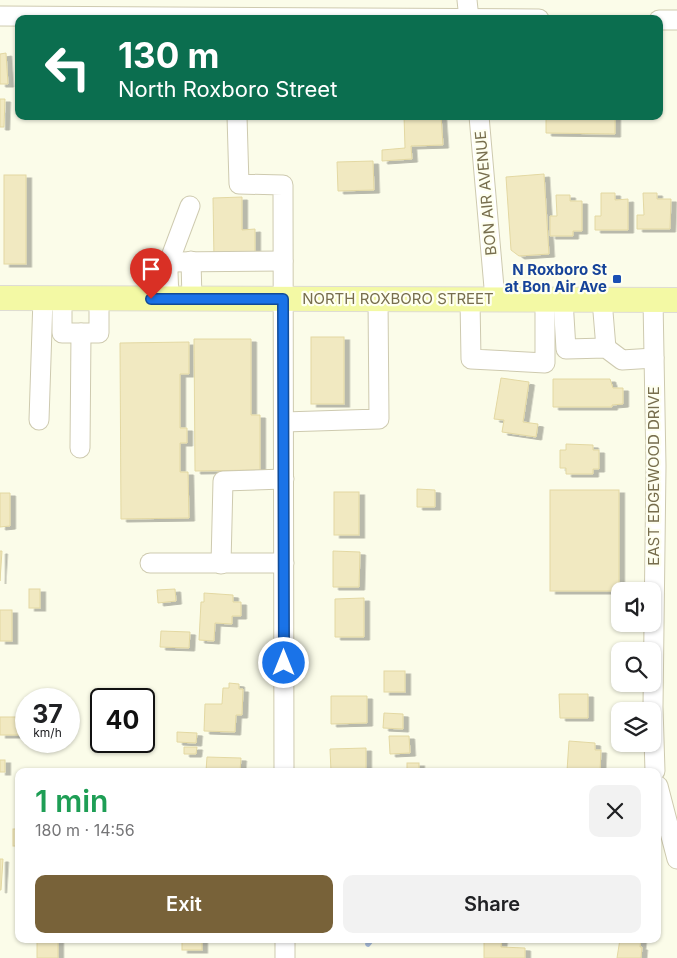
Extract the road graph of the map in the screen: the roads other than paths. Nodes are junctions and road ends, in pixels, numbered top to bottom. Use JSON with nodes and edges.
{"nodes":[{"id":1,"x":467,"y":0,"type":"edge"},
{"id":2,"x":469,"y":15,"type":"edge"},
{"id":3,"x":0,"y":16,"type":"edge"},
{"id":4,"x":15,"y":16,"type":"edge"},
{"id":5,"x":663,"y":20,"type":"edge"},
{"id":6,"x":677,"y":20,"type":"edge"},
{"id":7,"x":237,"y":120,"type":"edge"},
{"id":8,"x":479,"y":120,"type":"edge"},
{"id":9,"x":190,"y":206,"type":"dead end"},
{"id":10,"x":191,"y":261,"type":"junction"},
{"id":11,"x":283,"y":261,"type":"junction"},
{"id":12,"x":170,"y":262,"type":"junction"},
{"id":13,"x":0,"y":298,"type":"edge"},
{"id":14,"x":53,"y":298,"type":"junction"},
{"id":15,"x":99,"y":299,"type":"junction"},
{"id":16,"x":168,"y":299,"type":"junction"},
{"id":17,"x":192,"y":299,"type":"junction"},
{"id":18,"x":283,"y":299,"type":"junction"},
{"id":19,"x":378,"y":299,"type":"junction"},
{"id":20,"x":470,"y":300,"type":"junction"},
{"id":21,"x":495,"y":300,"type":"junction"},
{"id":22,"x":554,"y":300,"type":"junction"},
{"id":23,"x":602,"y":300,"type":"junction"},
{"id":24,"x":653,"y":300,"type":"junction"},
{"id":25,"x":677,"y":300,"type":"edge"},
{"id":26,"x":81,"y":333,"type":"junction"},
{"id":27,"x":606,"y":348,"type":"junction"},
{"id":28,"x":654,"y":358,"type":"junction"},
{"id":29,"x":39,"y":420,"type":"dead end"},
{"id":30,"x":284,"y":422,"type":"junction"},
{"id":31,"x":80,"y":448,"type":"dead end"},
{"id":32,"x":284,"y":479,"type":"junction"},
{"id":33,"x":150,"y":563,"type":"dead end"},
{"id":34,"x":284,"y":563,"type":"junction"},
{"id":35,"x":221,"y":564,"type":"junction"},
{"id":36,"x":284,"y":768,"type":"edge"},
{"id":37,"x":655,"y":768,"type":"edge"},
{"id":38,"x":661,"y":798,"type":"edge"},
{"id":39,"x":677,"y":859,"type":"edge"},
{"id":40,"x":285,"y":943,"type":"edge"},
{"id":41,"x":285,"y":958,"type":"edge"}],
"edges":[{"from":1,"to":2,"type":"street"},
{"from":3,"to":4,"type":"street"},
{"from":5,"to":6,"type":"street"},
{"from":7,"to":11,"type":"street"},
{"from":8,"to":21,"type":"street","name":"BON AIR AVENUE"},
{"from":9,"to":12,"type":"street"},
{"from":10,"to":11,"type":"street"},
{"from":10,"to":12,"type":"street"},
{"from":10,"to":17,"type":"street"},
{"from":11,"to":18,"type":"street"},
{"from":12,"to":16,"type":"street"},
{"from":13,"to":14,"type":"main road","name":"NORTH ROXBORO STREET"},
{"from":14,"to":15,"type":"main road","name":"NORTH ROXBORO STREET"},
{"from":14,"to":26,"type":"street"},
{"from":14,"to":29,"type":"street"},
{"from":15,"to":16,"type":"main road","name":"NORTH ROXBORO STREET"},
{"from":15,"to":26,"type":"street"},
{"from":16,"to":17,"type":"main road","name":"NORTH ROXBORO STREET"},
{"from":17,"to":18,"type":"main road","name":"NORTH ROXBORO STREET"},
{"from":18,"to":19,"type":"main road","name":"NORTH ROXBORO STREET"},
{"from":18,"to":30,"type":"street"},
{"from":19,"to":20,"type":"main road","name":"NORTH ROXBORO STREET"},
{"from":19,"to":30,"type":"street"},
{"from":20,"to":21,"type":"main road","name":"NORTH ROXBORO STREET"},
{"from":20,"to":22,"type":"street"},
{"from":21,"to":22,"type":"main road","name":"NORTH ROXBORO STREET"},
{"from":22,"to":23,"type":"main road","name":"NORTH ROXBORO STREET"},
{"from":22,"to":27,"type":"street"},
{"from":23,"to":24,"type":"main road","name":"NORTH ROXBORO STREET"},
{"from":23,"to":27,"type":"street"},
{"from":24,"to":25,"type":"main road","name":"NORTH ROXBORO STREET"},
{"from":24,"to":28,"type":"street","name":"EAST EDGEWOOD DRIVE"},
{"from":26,"to":31,"type":"street"},
{"from":27,"to":28,"type":"street"},
{"from":28,"to":37,"type":"street","name":"EAST EDGEWOOD DRIVE"},
{"from":30,"to":32,"type":"street"},
{"from":32,"to":34,"type":"street"},
{"from":32,"to":35,"type":"street"},
{"from":33,"to":35,"type":"street"},
{"from":34,"to":35,"type":"street"},
{"from":34,"to":36,"type":"street"},
{"from":38,"to":39,"type":"street"},
{"from":40,"to":41,"type":"street"}]}
